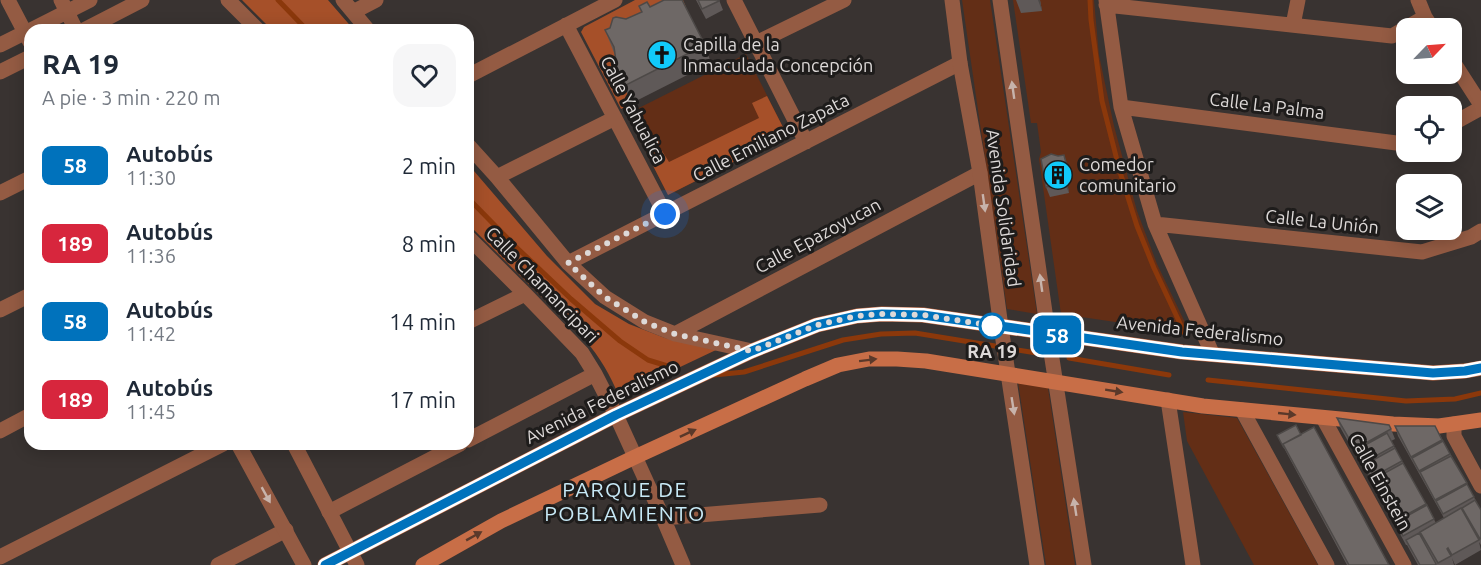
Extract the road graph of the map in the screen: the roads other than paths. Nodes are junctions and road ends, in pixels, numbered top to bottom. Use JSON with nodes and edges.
{"nodes":[{"id":1,"x":8,"y":0,"type":"edge"},
{"id":2,"x":90,"y":0,"type":"edge"},
{"id":3,"x":142,"y":0,"type":"edge"},
{"id":4,"x":228,"y":0,"type":"edge"},
{"id":5,"x":376,"y":0,"type":"edge"},
{"id":6,"x":615,"y":0,"type":"edge"},
{"id":7,"x":734,"y":0,"type":"edge"},
{"id":8,"x":843,"y":0,"type":"edge"},
{"id":9,"x":952,"y":0,"type":"edge"},
{"id":10,"x":1000,"y":0,"type":"edge"},
{"id":11,"x":1298,"y":0,"type":"edge"},
{"id":12,"x":1418,"y":0,"type":"edge"},
{"id":13,"x":1106,"y":2,"type":"edge"},
{"id":14,"x":64,"y":6,"type":"edge"},
{"id":15,"x":348,"y":6,"type":"edge"},
{"id":16,"x":1426,"y":18,"type":"edge"},
{"id":17,"x":42,"y":24,"type":"edge"},
{"id":18,"x":73,"y":24,"type":"edge"},
{"id":19,"x":96,"y":24,"type":"edge"},
{"id":20,"x":252,"y":24,"type":"edge"},
{"id":21,"x":363,"y":24,"type":"edge"},
{"id":22,"x":566,"y":25,"type":"junction"},
{"id":23,"x":1293,"y":25,"type":"junction"},
{"id":24,"x":24,"y":26,"type":"edge"},
{"id":25,"x":1396,"y":35,"type":"edge"},
{"id":26,"x":24,"y":36,"type":"edge"},
{"id":27,"x":756,"y":44,"type":"junction"},
{"id":28,"x":0,"y":45,"type":"edge"},
{"id":29,"x":24,"y":60,"type":"edge"},
{"id":30,"x":960,"y":63,"type":"junction"},
{"id":31,"x":0,"y":72,"type":"edge"},
{"id":32,"x":474,"y":73,"type":"edge"},
{"id":33,"x":1462,"y":76,"type":"edge"},
{"id":34,"x":1121,"y":107,"type":"junction"},
{"id":35,"x":1481,"y":107,"type":"edge"},
{"id":36,"x":615,"y":118,"type":"junction"},
{"id":37,"x":1462,"y":118,"type":"edge"},
{"id":38,"x":806,"y":142,"type":"junction"},
{"id":39,"x":1396,"y":143,"type":"edge"},
{"id":40,"x":474,"y":152,"type":"edge"},
{"id":41,"x":980,"y":173,"type":"junction"},
{"id":42,"x":497,"y":177,"type":"junction"},
{"id":43,"x":24,"y":181,"type":"edge"},
{"id":44,"x":0,"y":193,"type":"edge"},
{"id":45,"x":665,"y":214,"type":"junction"},
{"id":46,"x":1155,"y":224,"type":"junction"},
{"id":47,"x":1481,"y":231,"type":"edge"},
{"id":48,"x":474,"y":243,"type":"edge"},
{"id":49,"x":568,"y":263,"type":"junction"},
{"id":50,"x":525,"y":294,"type":"junction"},
{"id":51,"x":24,"y":298,"type":"edge"},
{"id":52,"x":0,"y":310,"type":"edge"},
{"id":53,"x":474,"y":319,"type":"edge"},
{"id":54,"x":1001,"y":327,"type":"junction"},
{"id":55,"x":1048,"y":333,"type":"junction"},
{"id":56,"x":675,"y":334,"type":"junction"},
{"id":57,"x":752,"y":351,"type":"junction"},
{"id":58,"x":1212,"y":354,"type":"junction"},
{"id":59,"x":1481,"y":368,"type":"edge"},
{"id":60,"x":595,"y":374,"type":"junction"},
{"id":61,"x":1008,"y":374,"type":"junction"},
{"id":62,"x":1056,"y":383,"type":"junction"},
{"id":63,"x":1168,"y":399,"type":"junction"},
{"id":64,"x":1242,"y":410,"type":"junction"},
{"id":65,"x":616,"y":415,"type":"junction"},
{"id":66,"x":1323,"y":418,"type":"junction"},
{"id":67,"x":24,"y":419,"type":"edge"},
{"id":68,"x":1481,"y":420,"type":"edge"},
{"id":69,"x":1454,"y":424,"type":"junction"},
{"id":70,"x":0,"y":431,"type":"edge"},
{"id":71,"x":474,"y":437,"type":"edge"},
{"id":72,"x":211,"y":450,"type":"edge"},
{"id":73,"x":241,"y":450,"type":"edge"},
{"id":74,"x":297,"y":450,"type":"edge"},
{"id":75,"x":448,"y":450,"type":"edge"},
{"id":76,"x":635,"y":457,"type":"junction"},
{"id":77,"x":1481,"y":486,"type":"edge"},
{"id":78,"x":820,"y":505,"type":"dead end"},
{"id":79,"x":329,"y":512,"type":"junction"},
{"id":80,"x":663,"y":518,"type":"junction"},
{"id":81,"x":286,"y":530,"type":"junction"},
{"id":82,"x":0,"y":557,"type":"edge"},
{"id":83,"x":353,"y":559,"type":"edge"},
{"id":84,"x":218,"y":565,"type":"edge"},
{"id":85,"x":304,"y":565,"type":"edge"},
{"id":86,"x":325,"y":565,"type":"edge"},
{"id":87,"x":423,"y":565,"type":"edge"},
{"id":88,"x":683,"y":565,"type":"edge"},
{"id":89,"x":1037,"y":565,"type":"edge"},
{"id":90,"x":1084,"y":565,"type":"edge"},
{"id":91,"x":1193,"y":565,"type":"edge"},
{"id":92,"x":1327,"y":565,"type":"edge"},
{"id":93,"x":1404,"y":565,"type":"edge"}],
"edges":[{"from":1,"to":24,"type":"street"},
{"from":2,"to":14,"type":"street"},
{"from":3,"to":19,"type":"street"},
{"from":4,"to":20,"type":"street"},
{"from":5,"to":15,"type":"street"},
{"from":6,"to":22,"type":"street"},
{"from":7,"to":27,"type":"street"},
{"from":8,"to":27,"type":"street"},
{"from":9,"to":30,"type":"street","name":"Avenida Solidaridad"},
{"from":55,"to":10,"type":"street","name":"Avenida Solidaridad","one_way":true},
{"from":11,"to":23,"type":"street"},
{"from":12,"to":16,"type":"street"},
{"from":13,"to":23,"type":"street"},
{"from":13,"to":34,"type":"street"},
{"from":14,"to":17,"type":"street"},
{"from":14,"to":18,"type":"street"},
{"from":15,"to":21,"type":"street"},
{"from":22,"to":32,"type":"street"},
{"from":22,"to":36,"type":"street","name":"Calle Yahualica"},
{"from":23,"to":25,"type":"street"},
{"from":26,"to":28,"type":"street"},
{"from":27,"to":38,"type":"street"},
{"from":29,"to":31,"type":"street"},
{"from":30,"to":38,"type":"street","name":"Calle Emiliano Zapata"},
{"from":30,"to":41,"type":"street","name":"Avenida Solidaridad"},
{"from":33,"to":35,"type":"street"},
{"from":34,"to":39,"type":"street","name":"Calle La Palma"},
{"from":34,"to":46,"type":"street"},
{"from":35,"to":37,"type":"street"},
{"from":36,"to":42,"type":"street"},
{"from":36,"to":45,"type":"street","name":"Calle Yahualica"},
{"from":38,"to":45,"type":"street","name":"Calle Emiliano Zapata"},
{"from":40,"to":42,"type":"street"},
{"from":41,"to":54,"type":"street","name":"Avenida Solidaridad","one_way":true},
{"from":41,"to":56,"type":"street","name":"Calle Epazoyucan"},
{"from":42,"to":49,"type":"street"},
{"from":43,"to":44,"type":"street"},
{"from":45,"to":49,"type":"street","name":"Calle Emiliano Zapata"},
{"from":46,"to":47,"type":"street","name":"Calle La Unión"},
{"from":46,"to":58,"type":"street"},
{"from":48,"to":50,"type":"street","name":"Calle Chamancipari"},
{"from":49,"to":56,"type":"street"},
{"from":50,"to":53,"type":"street"},
{"from":50,"to":60,"type":"street","name":"Calle Chamancipari"},
{"from":51,"to":52,"type":"street"},
{"from":54,"to":55,"type":"main road","name":"Avenida Federalismo"},
{"from":54,"to":57,"type":"main road","name":"Avenida Federalismo"},
{"from":54,"to":61,"type":"street","name":"Avenida Solidaridad"},
{"from":55,"to":58,"type":"main road","name":"Avenida Federalismo"},
{"from":55,"to":62,"type":"street","name":"Avenida Solidaridad"},
{"from":56,"to":57,"type":"street"},
{"from":57,"to":65,"type":"main road","name":"Avenida Federalismo"},
{"from":58,"to":59,"type":"main road","name":"Avenida Federalismo"},
{"from":60,"to":65,"type":"street","name":"Calle Chamancipari"},
{"from":60,"to":71,"type":"street"},
{"from":61,"to":62,"type":"main road"},
{"from":76,"to":61,"type":"main road","one_way":true},
{"from":61,"to":89,"type":"street","name":"Avenida Solidaridad","one_way":true},
{"from":62,"to":63,"type":"main road","one_way":true},
{"from":90,"to":62,"type":"street","name":"Avenida Solidaridad","one_way":true},
{"from":63,"to":64,"type":"main road"},
{"from":63,"to":91,"type":"street"},
{"from":64,"to":66,"type":"main road","one_way":true},
{"from":64,"to":92,"type":"street"},
{"from":65,"to":76,"type":"street","name":"Calle Chamancipari"},
{"from":65,"to":83,"type":"main road","name":"Avenida Federalismo"},
{"from":66,"to":69,"type":"main road"},
{"from":66,"to":93,"type":"street","name":"Calle Einstein"},
{"from":67,"to":70,"type":"street"},
{"from":68,"to":69,"type":"main road"},
{"from":69,"to":77,"type":"street"},
{"from":72,"to":82,"type":"street"},
{"from":73,"to":81,"type":"street","one_way":true},
{"from":74,"to":79,"type":"street"},
{"from":75,"to":79,"type":"street"},
{"from":76,"to":80,"type":"street","name":"Calle Chamancipari"},
{"from":87,"to":76,"type":"main road","one_way":true},
{"from":78,"to":80,"type":"street"},
{"from":79,"to":83,"type":"street"},
{"from":80,"to":88,"type":"street","name":"Calle Chamancipari"},
{"from":81,"to":84,"type":"street"},
{"from":81,"to":85,"type":"street"},
{"from":83,"to":86,"type":"main road","name":"Avenida Federalismo"}]}
